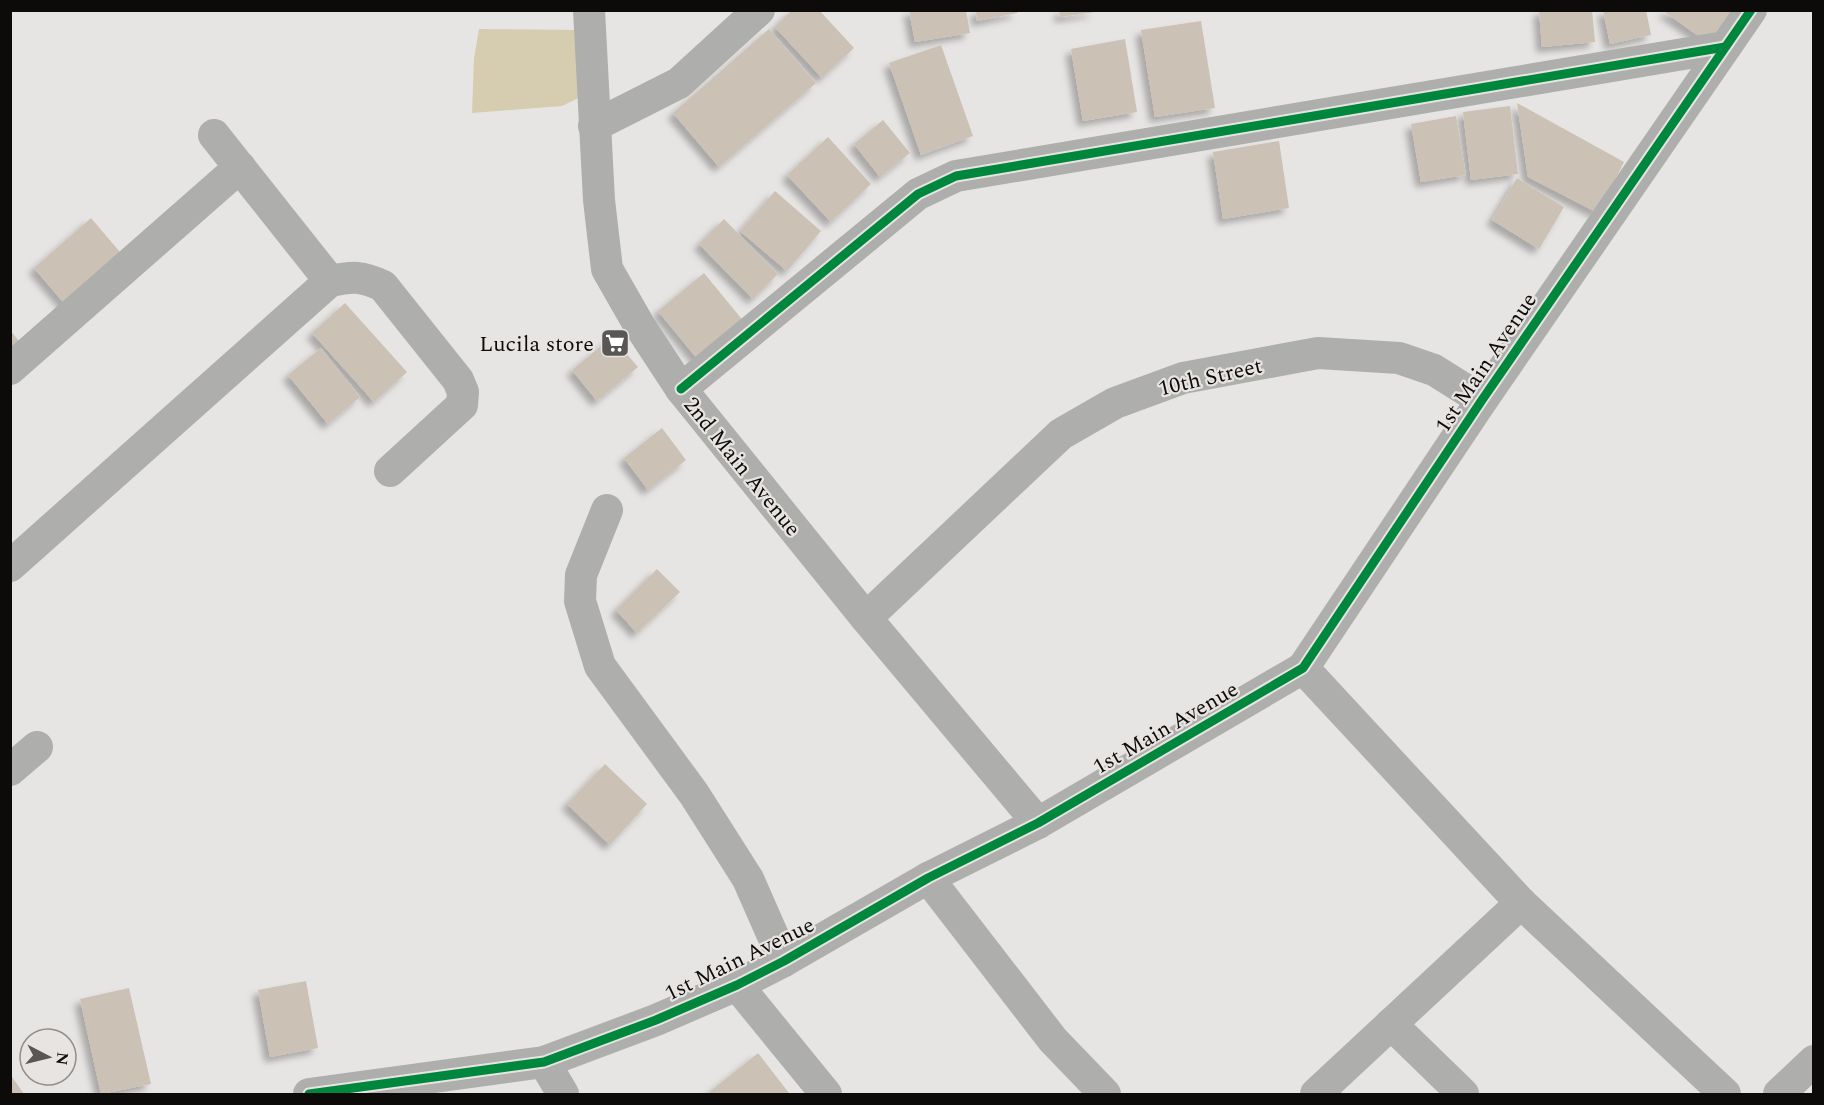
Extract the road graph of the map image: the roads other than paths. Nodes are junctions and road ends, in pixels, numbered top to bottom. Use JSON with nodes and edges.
{"nodes":[{"id":1,"x":589,"y":10,"type":"edge"},
{"id":2,"x":759,"y":10,"type":"edge"},
{"id":3,"x":1751,"y":10,"type":"edge"},
{"id":4,"x":1725,"y":47,"type":"junction"},
{"id":5,"x":594,"y":126,"type":"junction"},
{"id":6,"x":214,"y":135,"type":"dead end"},
{"id":7,"x":240,"y":167,"type":"junction"},
{"id":8,"x":330,"y":281,"type":"junction"},
{"id":9,"x":10,"y":369,"type":"edge"},
{"id":10,"x":681,"y":389,"type":"junction"},
{"id":11,"x":1482,"y":400,"type":"junction"},
{"id":12,"x":390,"y":471,"type":"dead end"},
{"id":13,"x":607,"y":510,"type":"dead end"},
{"id":14,"x":10,"y":567,"type":"edge"},
{"id":15,"x":866,"y":618,"type":"junction"},
{"id":16,"x":1303,"y":668,"type":"junction"},
{"id":17,"x":37,"y":747,"type":"dead end"},
{"id":18,"x":10,"y":770,"type":"edge"},
{"id":19,"x":1038,"y":823,"type":"junction"},
{"id":20,"x":928,"y":878,"type":"junction"},
{"id":21,"x":1521,"y":903,"type":"junction"},
{"id":22,"x":784,"y":961,"type":"junction"},
{"id":23,"x":737,"y":985,"type":"junction"},
{"id":24,"x":1391,"y":1024,"type":"junction"},
{"id":25,"x":1814,"y":1061,"type":"edge"},
{"id":26,"x":544,"y":1062,"type":"junction"},
{"id":27,"x":309,"y":1095,"type":"edge"},
{"id":28,"x":563,"y":1095,"type":"edge"},
{"id":29,"x":826,"y":1095,"type":"edge"},
{"id":30,"x":1105,"y":1095,"type":"edge"},
{"id":31,"x":1316,"y":1095,"type":"edge"},
{"id":32,"x":1463,"y":1095,"type":"edge"},
{"id":33,"x":1725,"y":1095,"type":"edge"},
{"id":34,"x":1779,"y":1095,"type":"edge"}],
"edges":[{"from":1,"to":5,"type":"street","name":"2nd Main Avenue"},
{"from":2,"to":5,"type":"street"},
{"from":3,"to":4,"type":"street","name":"1st Main Avenue"},
{"from":4,"to":10,"type":"street"},
{"from":4,"to":11,"type":"street","name":"1st Main Avenue"},
{"from":5,"to":10,"type":"street","name":"2nd Main Avenue"},
{"from":6,"to":7,"type":"street"},
{"from":7,"to":8,"type":"street"},
{"from":7,"to":9,"type":"street"},
{"from":8,"to":12,"type":"street"},
{"from":8,"to":14,"type":"street"},
{"from":10,"to":15,"type":"street","name":"2nd Main Avenue"},
{"from":11,"to":15,"type":"street","name":"10th Street"},
{"from":11,"to":16,"type":"street","name":"1st Main Avenue"},
{"from":13,"to":22,"type":"street"},
{"from":15,"to":19,"type":"street","name":"2nd Main Avenue"},
{"from":16,"to":19,"type":"street","name":"1st Main Avenue"},
{"from":16,"to":21,"type":"street"},
{"from":17,"to":18,"type":"street"},
{"from":19,"to":20,"type":"street","name":"1st Main Avenue"},
{"from":20,"to":22,"type":"street","name":"1st Main Avenue"},
{"from":20,"to":30,"type":"street"},
{"from":21,"to":24,"type":"street"},
{"from":21,"to":33,"type":"street"},
{"from":22,"to":23,"type":"street","name":"1st Main Avenue"},
{"from":23,"to":26,"type":"street","name":"1st Main Avenue"},
{"from":23,"to":29,"type":"street"},
{"from":24,"to":31,"type":"street"},
{"from":24,"to":32,"type":"street"},
{"from":25,"to":34,"type":"street"},
{"from":26,"to":27,"type":"street","name":"1st Main Avenue"},
{"from":26,"to":28,"type":"street"}]}
